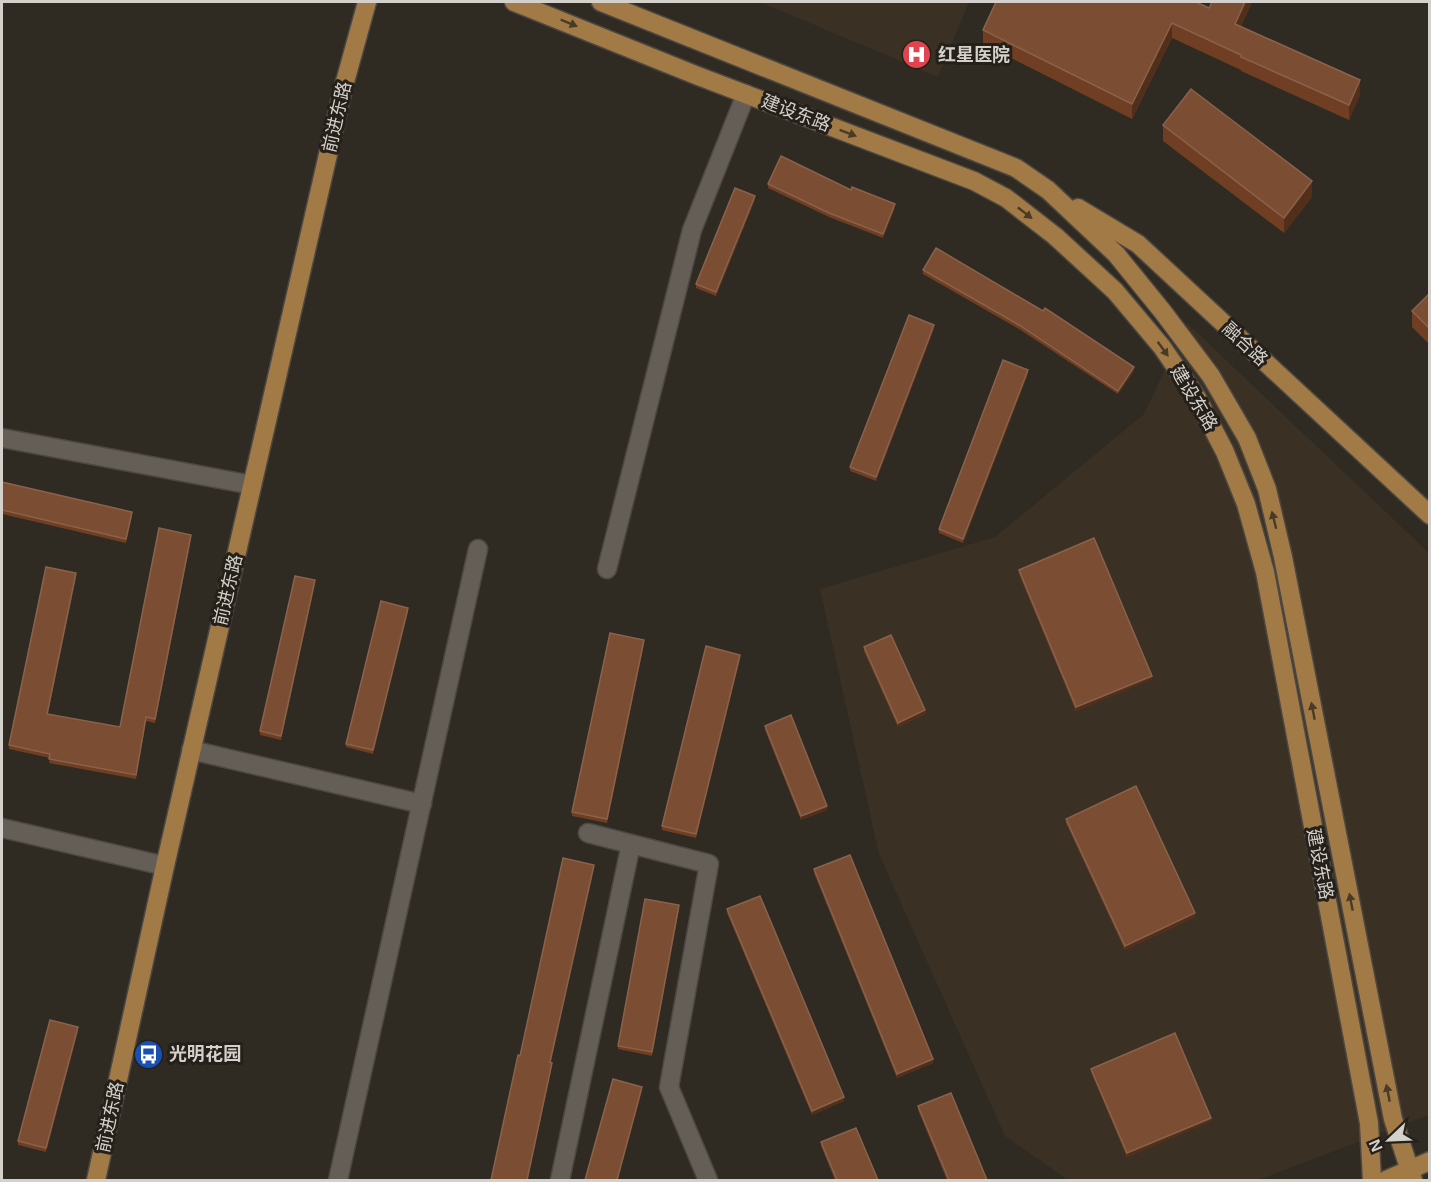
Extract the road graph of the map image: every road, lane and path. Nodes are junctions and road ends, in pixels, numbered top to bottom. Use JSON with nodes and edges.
{"nodes":[{"id":1,"x":367,"y":2,"type":"edge"},
{"id":2,"x":514,"y":2,"type":"edge"},
{"id":3,"x":601,"y":2,"type":"edge"},
{"id":4,"x":746,"y":94,"type":"junction"},
{"id":5,"x":1048,"y":190,"type":"junction"},
{"id":6,"x":2,"y":438,"type":"edge"},
{"id":7,"x":252,"y":485,"type":"junction"},
{"id":8,"x":1430,"y":515,"type":"edge"},
{"id":9,"x":478,"y":549,"type":"dead end"},
{"id":10,"x":607,"y":569,"type":"dead end"},
{"id":11,"x":191,"y":750,"type":"junction"},
{"id":12,"x":422,"y":804,"type":"junction"},
{"id":13,"x":2,"y":828,"type":"edge"},
{"id":14,"x":588,"y":833,"type":"dead end"},
{"id":15,"x":631,"y":844,"type":"junction"},
{"id":16,"x":165,"y":866,"type":"junction"},
{"id":17,"x":1430,"y":1161,"type":"edge"},
{"id":18,"x":1411,"y":1175,"type":"edge"},
{"id":19,"x":96,"y":1180,"type":"edge"},
{"id":20,"x":338,"y":1180,"type":"edge"},
{"id":21,"x":560,"y":1180,"type":"edge"},
{"id":22,"x":708,"y":1180,"type":"edge"},
{"id":23,"x":1372,"y":1180,"type":"edge"},
{"id":24,"x":1386,"y":1180,"type":"edge"}],
"edges":[{"from":1,"to":7,"type":"main road","name":"前进东路"},
{"from":2,"to":4,"type":"main road","name":"建设东路","one_way":true},
{"from":3,"to":5,"type":"main road","name":"建设东路"},
{"from":4,"to":10,"type":"street"},
{"from":4,"to":23,"type":"main road","name":"建设东路","one_way":true},
{"from":5,"to":8,"type":"main road","name":"融合路"},
{"from":18,"to":5,"type":"main road","name":"建设东路","one_way":true},
{"from":6,"to":7,"type":"street"},
{"from":7,"to":11,"type":"main road","name":"前进东路"},
{"from":9,"to":12,"type":"street"},
{"from":11,"to":12,"type":"street"},
{"from":11,"to":16,"type":"main road","name":"前进东路"},
{"from":12,"to":20,"type":"street"},
{"from":13,"to":16,"type":"street"},
{"from":14,"to":15,"type":"street"},
{"from":15,"to":21,"type":"street"},
{"from":15,"to":22,"type":"street"},
{"from":16,"to":19,"type":"main road","name":"前进东路"},
{"from":17,"to":18,"type":"main road"},
{"from":18,"to":24,"type":"main road"}]}
